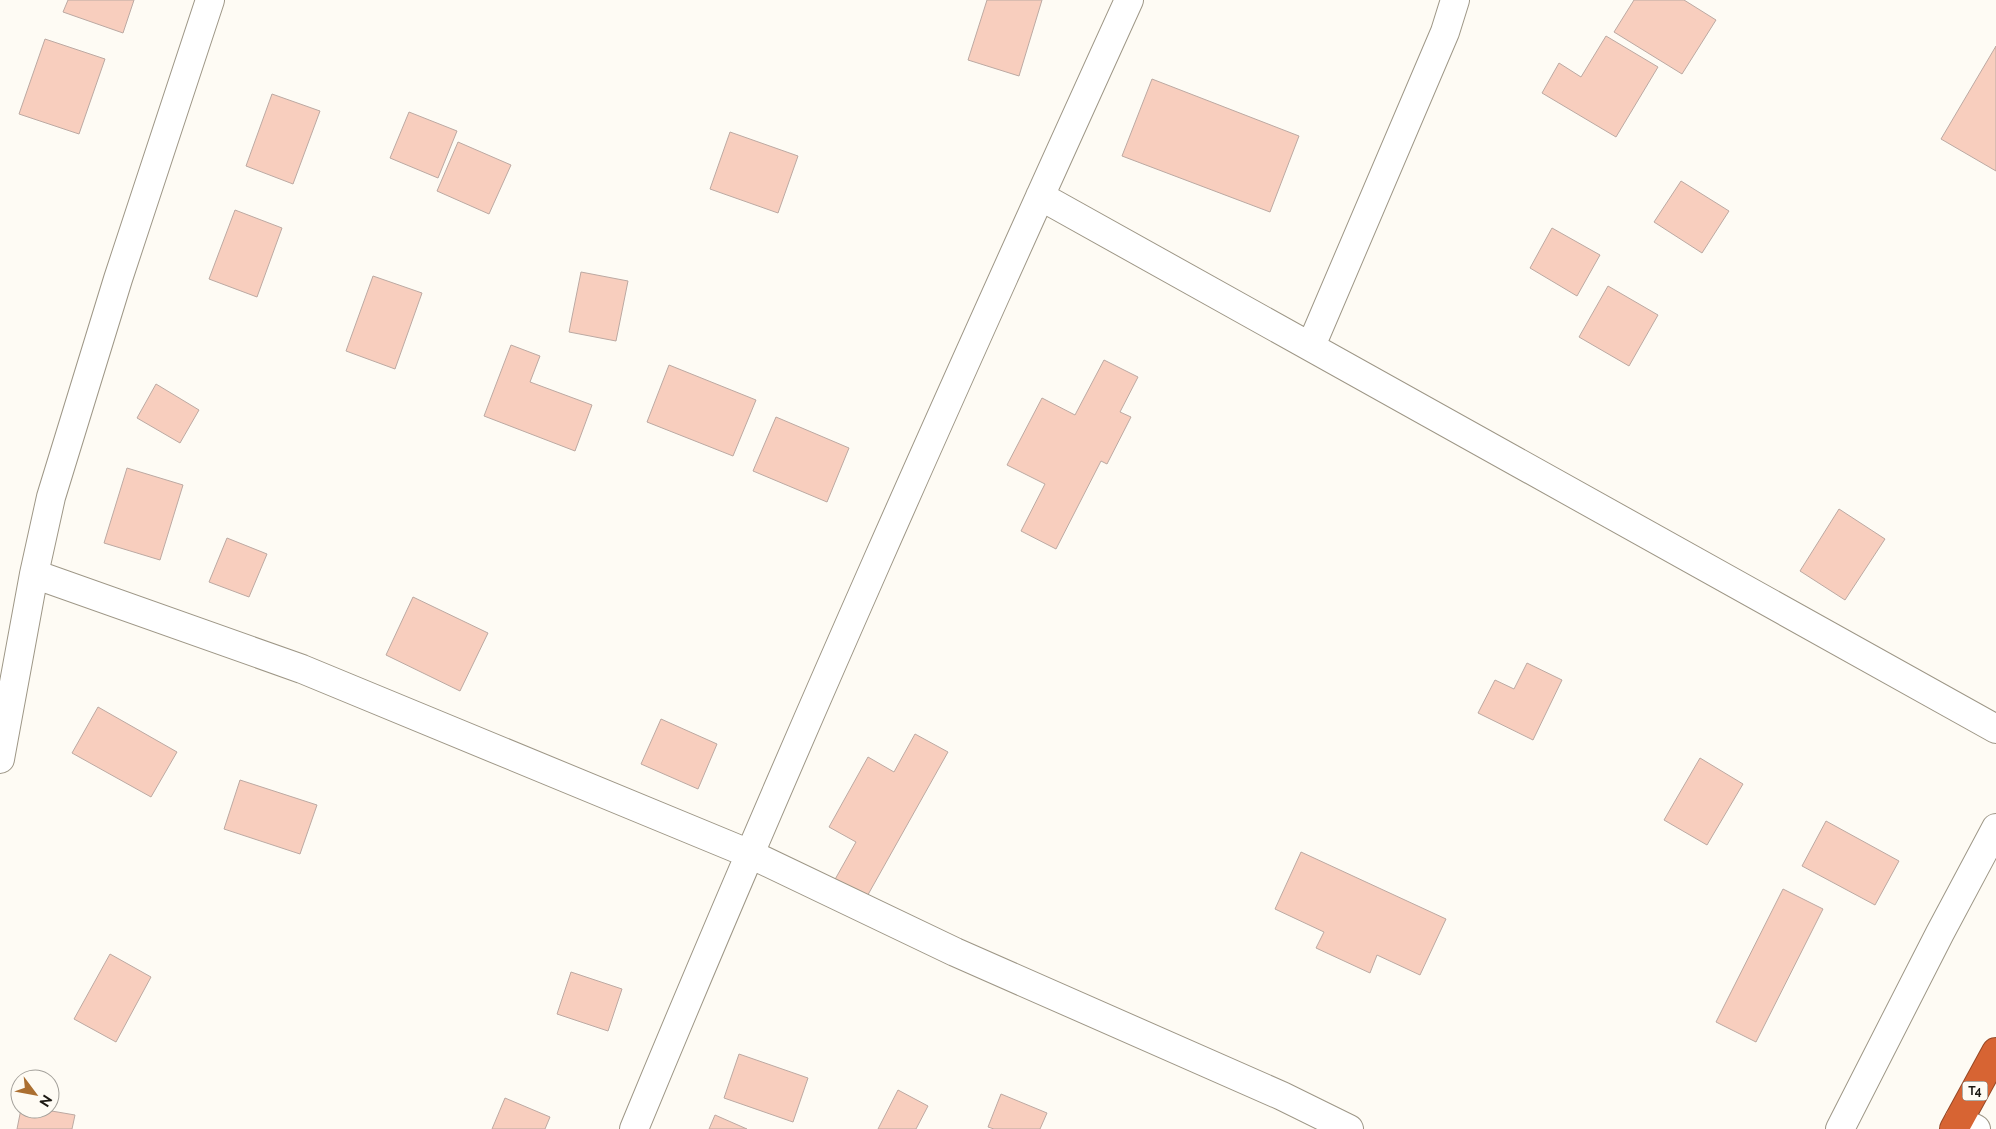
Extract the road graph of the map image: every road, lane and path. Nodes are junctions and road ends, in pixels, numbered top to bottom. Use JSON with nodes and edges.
{"nodes":[{"id":1,"x":210,"y":0,"type":"edge"},
{"id":2,"x":1128,"y":0,"type":"edge"},
{"id":3,"x":1455,"y":0,"type":"edge"},
{"id":4,"x":1040,"y":196,"type":"junction"},
{"id":5,"x":1311,"y":346,"type":"junction"},
{"id":6,"x":34,"y":574,"type":"junction"},
{"id":7,"x":1996,"y":729,"type":"edge"},
{"id":8,"x":0,"y":753,"type":"edge"},
{"id":9,"x":1996,"y":828,"type":"edge"},
{"id":10,"x":750,"y":854,"type":"junction"},
{"id":11,"x":1996,"y":1052,"type":"edge"},
{"id":12,"x":1963,"y":1126,"type":"edge"},
{"id":13,"x":634,"y":1129,"type":"edge"},
{"id":14,"x":1349,"y":1129,"type":"edge"},
{"id":15,"x":1840,"y":1129,"type":"edge"}],
"edges":[{"from":1,"to":6,"type":"street"},
{"from":2,"to":4,"type":"street"},
{"from":3,"to":5,"type":"street"},
{"from":4,"to":5,"type":"street"},
{"from":4,"to":10,"type":"street"},
{"from":5,"to":7,"type":"street"},
{"from":6,"to":8,"type":"street"},
{"from":6,"to":10,"type":"street"},
{"from":9,"to":15,"type":"street"},
{"from":10,"to":13,"type":"street"},
{"from":10,"to":14,"type":"street"},
{"from":11,"to":12,"type":"highway","number":"T4"}]}
